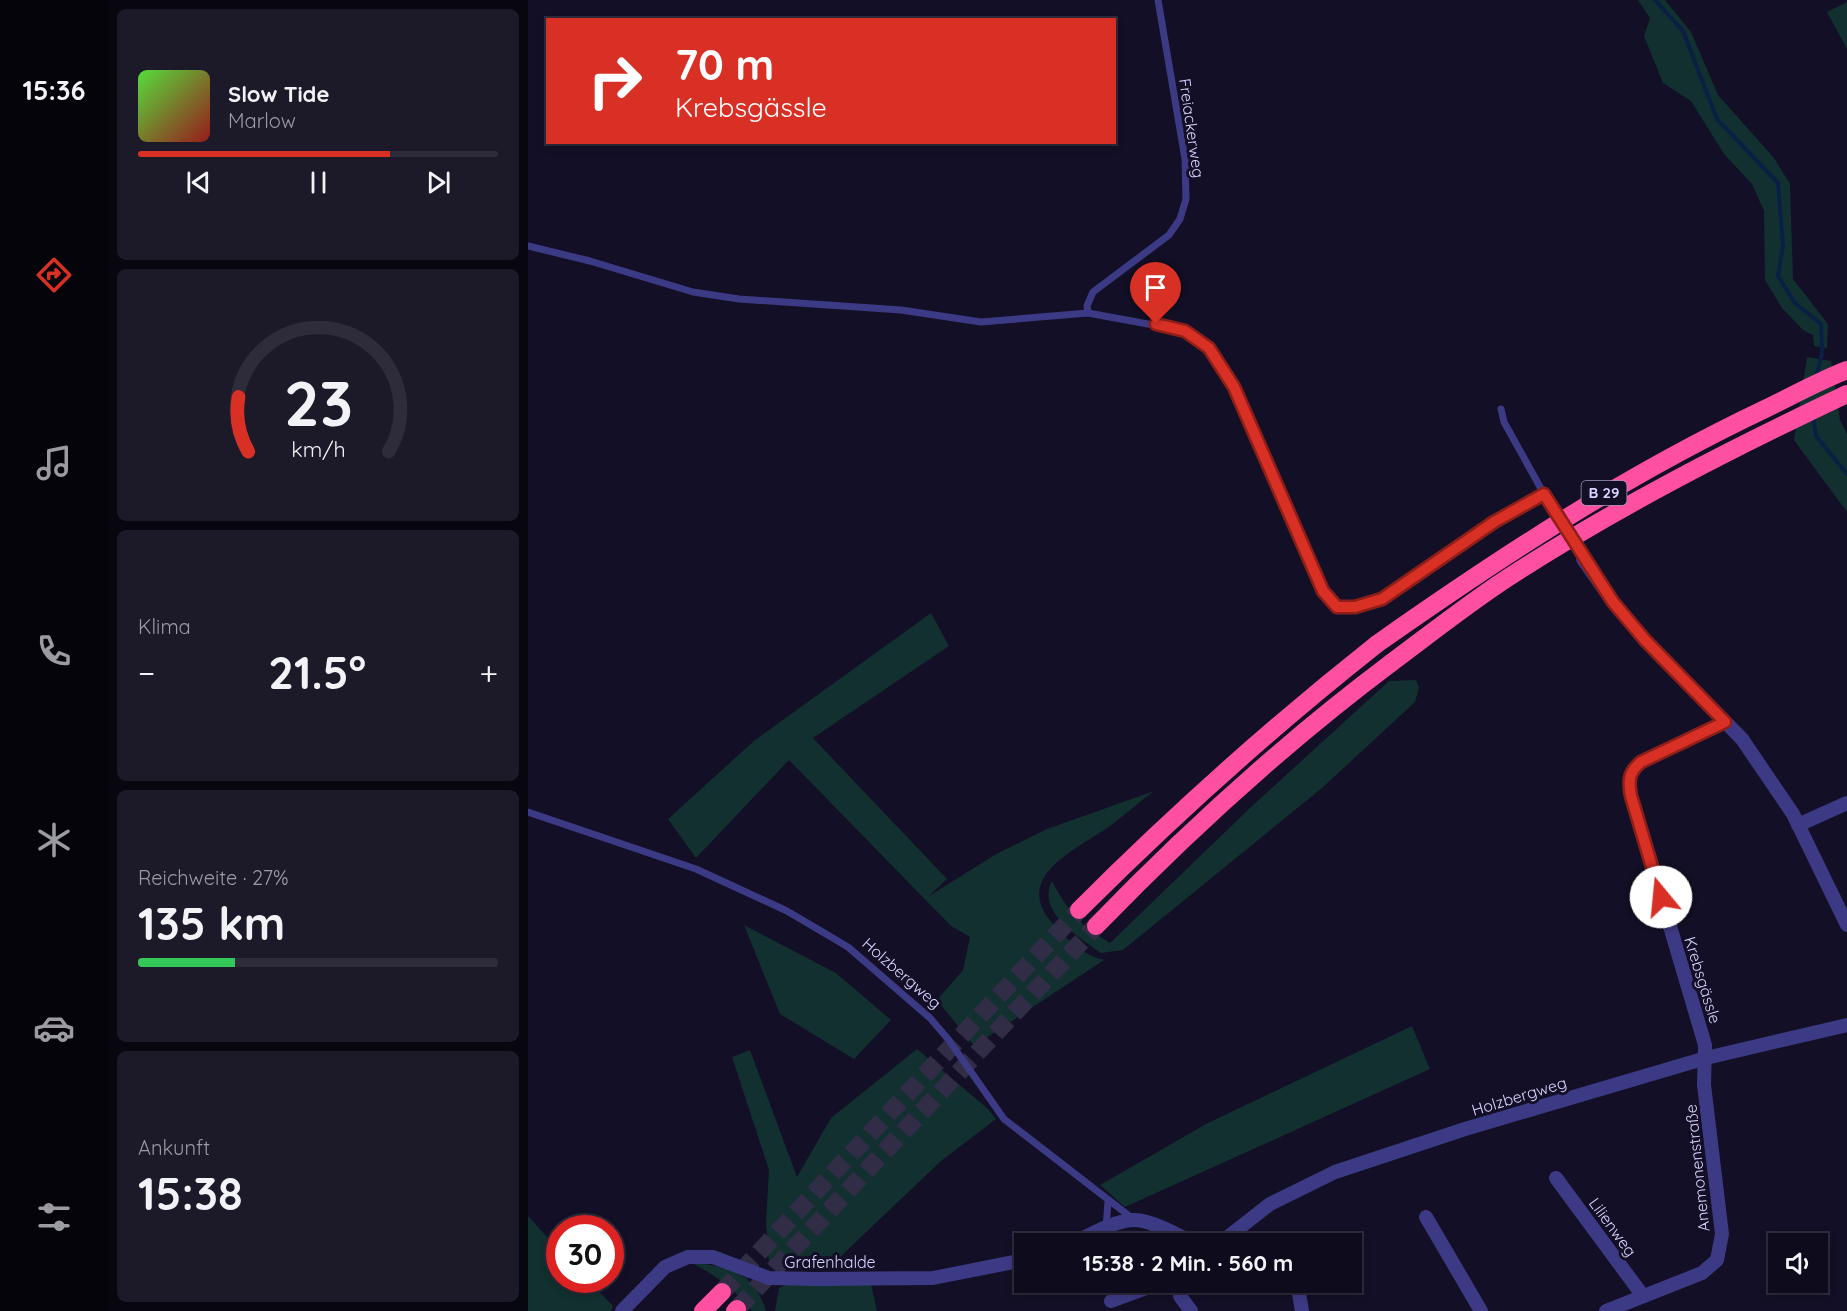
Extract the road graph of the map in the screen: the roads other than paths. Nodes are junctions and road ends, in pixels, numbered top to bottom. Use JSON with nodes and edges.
{"nodes":[{"id":1,"x":1158,"y":0,"type":"edge"},
{"id":2,"x":528,"y":246,"type":"edge"},
{"id":3,"x":1088,"y":313,"type":"junction"},
{"id":4,"x":1847,"y":370,"type":"edge"},
{"id":5,"x":1847,"y":394,"type":"edge"},
{"id":6,"x":1501,"y":409,"type":"dead end"},
{"id":7,"x":1544,"y":494,"type":"junction"},
{"id":8,"x":1583,"y":559,"type":"joint"},
{"id":9,"x":1725,"y":722,"type":"junction"},
{"id":10,"x":1641,"y":762,"type":"joint"},
{"id":11,"x":1847,"y":803,"type":"edge"},
{"id":12,"x":528,"y":812,"type":"edge"},
{"id":13,"x":1798,"y":825,"type":"junction"},
{"id":14,"x":1649,"y":855,"type":"joint"},
{"id":15,"x":1079,"y":910,"type":"tunnel mouth"},
{"id":16,"x":1847,"y":925,"type":"edge"},
{"id":17,"x":1096,"y":927,"type":"tunnel mouth"},
{"id":18,"x":1847,"y":1025,"type":"edge"},
{"id":19,"x":1706,"y":1058,"type":"junction"},
{"id":20,"x":1556,"y":1178,"type":"dead end"},
{"id":21,"x":1108,"y":1202,"type":"junction"},
{"id":22,"x":1426,"y":1217,"type":"dead end"},
{"id":23,"x":1134,"y":1220,"type":"junction"},
{"id":24,"x":1106,"y":1228,"type":"junction"},
{"id":25,"x":1095,"y":1233,"type":"edge"},
{"id":26,"x":1173,"y":1233,"type":"edge"},
{"id":27,"x":1233,"y":1233,"type":"edge"},
{"id":28,"x":1014,"y":1262,"type":"edge"},
{"id":29,"x":722,"y":1292,"type":"tunnel mouth"},
{"id":30,"x":1133,"y":1293,"type":"edge"},
{"id":31,"x":1180,"y":1293,"type":"edge"},
{"id":32,"x":1299,"y":1293,"type":"edge"},
{"id":33,"x":1643,"y":1296,"type":"junction"},
{"id":34,"x":1111,"y":1301,"type":"dead end"},
{"id":35,"x":622,"y":1311,"type":"edge"},
{"id":36,"x":703,"y":1311,"type":"edge"},
{"id":37,"x":1191,"y":1311,"type":"edge"},
{"id":38,"x":1302,"y":1311,"type":"edge"},
{"id":39,"x":1481,"y":1311,"type":"edge"},
{"id":40,"x":1606,"y":1311,"type":"edge"}],
"edges":[{"from":1,"to":3,"type":"lane","name":"Freiackerweg"},
{"from":2,"to":3,"type":"lane"},
{"from":3,"to":7,"type":"lane"},
{"from":4,"to":15,"type":"highway","number":"B 29","bridge":true},
{"from":5,"to":17,"type":"highway","number":"B 29","bridge":true},
{"from":6,"to":7,"type":"lane"},
{"from":7,"to":8,"type":"lane"},
{"from":8,"to":9,"type":"street"},
{"from":9,"to":10,"type":"street","name":"Krebsgässle"},
{"from":9,"to":13,"type":"street"},
{"from":10,"to":14,"type":"lane","name":"Krebsgässle"},
{"from":11,"to":13,"type":"street"},
{"from":12,"to":21,"type":"lane","name":"Holzbergweg"},
{"from":13,"to":16,"type":"street"},
{"from":14,"to":19,"type":"street","name":"Krebsgässle"},
{"from":18,"to":19,"type":"street","name":"Holzbergweg"},
{"from":19,"to":27,"type":"street","name":"Holzbergweg"},
{"from":19,"to":33,"type":"street","name":"Anemonenstraße"},
{"from":20,"to":33,"type":"street","name":"Lilienweg"},
{"from":21,"to":23,"type":"lane","name":"Holzbergweg"},
{"from":21,"to":24,"type":"lane"},
{"from":22,"to":39,"type":"street"},
{"from":23,"to":24,"type":"street"},
{"from":23,"to":26,"type":"street","name":"Holzbergweg"},
{"from":24,"to":25,"type":"street"},
{"from":28,"to":35,"type":"street","name":"Grafenhalde"},
{"from":29,"to":36,"type":"highway"},
{"from":30,"to":34,"type":"street"},
{"from":31,"to":37,"type":"street"},
{"from":32,"to":38,"type":"street"},
{"from":33,"to":40,"type":"street","name":"Anemonenstraße"}]}
